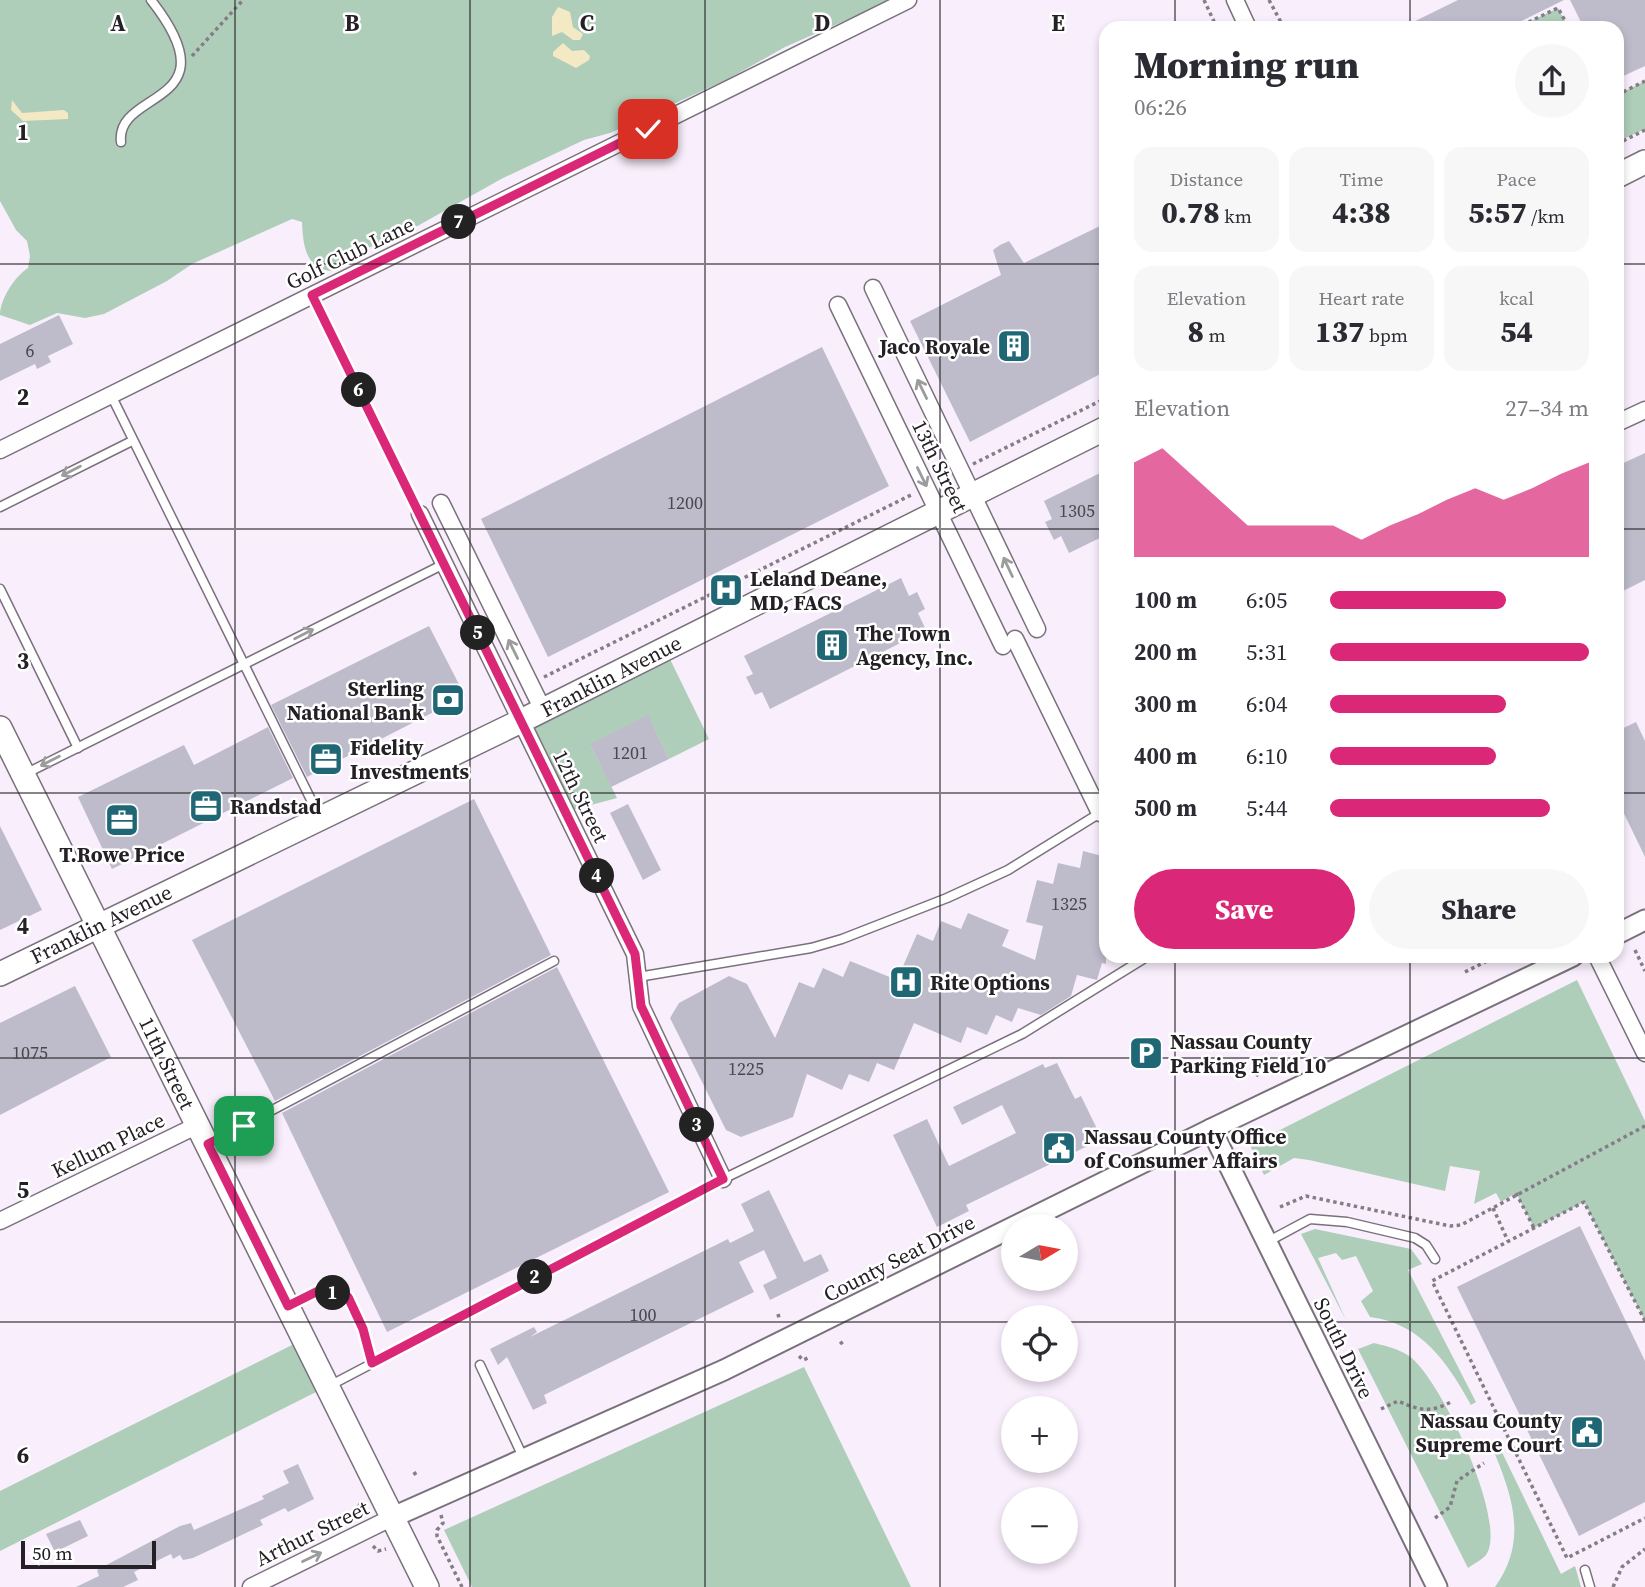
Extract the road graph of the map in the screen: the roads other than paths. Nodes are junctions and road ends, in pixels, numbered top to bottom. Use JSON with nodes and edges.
{"nodes":[{"id":1,"x":908,"y":0,"type":"edge"},
{"id":2,"x":1235,"y":0,"type":"edge"},
{"id":3,"x":153,"y":1,"type":"edge"},
{"id":4,"x":1245,"y":21,"type":"edge"},
{"id":5,"x":121,"y":142,"type":"dead end"},
{"id":6,"x":1645,"y":162,"type":"edge"},
{"id":7,"x":1624,"y":172,"type":"edge"},
{"id":8,"x":873,"y":288,"type":"dead end"},
{"id":9,"x":312,"y":295,"type":"junction"},
{"id":10,"x":838,"y":305,"type":"dead end"},
{"id":11,"x":111,"y":395,"type":"junction"},
{"id":12,"x":1645,"y":410,"type":"edge"},
{"id":13,"x":1624,"y":420,"type":"edge"},
{"id":14,"x":1099,"y":431,"type":"edge"},
{"id":15,"x":132,"y":441,"type":"junction"},
{"id":16,"x":0,"y":450,"type":"edge"},
{"id":17,"x":973,"y":494,"type":"junction"},
{"id":18,"x":441,"y":503,"type":"dead end"},
{"id":19,"x":0,"y":507,"type":"edge"},
{"id":20,"x":938,"y":511,"type":"junction"},
{"id":21,"x":420,"y":514,"type":"joint"},
{"id":22,"x":444,"y":564,"type":"junction"},
{"id":23,"x":0,"y":589,"type":"edge"},
{"id":24,"x":1037,"y":629,"type":"dead end"},
{"id":25,"x":243,"y":664,"type":"junction"},
{"id":26,"x":543,"y":710,"type":"junction"},
{"id":27,"x":521,"y":721,"type":"junction"},
{"id":28,"x":0,"y":728,"type":"edge"},
{"id":29,"x":78,"y":748,"type":"junction"},
{"id":30,"x":23,"y":775,"type":"junction"},
{"id":31,"x":1099,"y":804,"type":"edge"},
{"id":32,"x":1099,"y":813,"type":"edge"},
{"id":33,"x":320,"y":818,"type":"junction"},
{"id":34,"x":1645,"y":920,"type":"edge"},
{"id":35,"x":98,"y":925,"type":"junction"},
{"id":36,"x":1624,"y":930,"type":"edge"},
{"id":37,"x":554,"y":961,"type":"dead end"},
{"id":38,"x":1137,"y":963,"type":"edge"},
{"id":39,"x":1558,"y":963,"type":"edge"},
{"id":40,"x":1600,"y":963,"type":"edge"},
{"id":41,"x":0,"y":974,"type":"edge"},
{"id":42,"x":638,"y":977,"type":"junction"},
{"id":43,"x":1645,"y":1053,"type":"edge"},
{"id":44,"x":1211,"y":1129,"type":"junction"},
{"id":45,"x":203,"y":1135,"type":"junction"},
{"id":46,"x":723,"y":1179,"type":"junction"},
{"id":47,"x":0,"y":1222,"type":"edge"},
{"id":48,"x":1267,"y":1242,"type":"junction"},
{"id":49,"x":1435,"y":1259,"type":"dead end"},
{"id":50,"x":288,"y":1306,"type":"junction"},
{"id":51,"x":372,"y":1363,"type":"junction"},
{"id":52,"x":480,"y":1365,"type":"dead end"},
{"id":53,"x":328,"y":1386,"type":"junction"},
{"id":54,"x":523,"y":1458,"type":"junction"},
{"id":55,"x":393,"y":1517,"type":"junction"},
{"id":56,"x":1585,"y":1570,"type":"dead end"},
{"id":57,"x":251,"y":1587,"type":"edge"},
{"id":58,"x":427,"y":1587,"type":"edge"},
{"id":59,"x":1437,"y":1587,"type":"edge"},
{"id":60,"x":1590,"y":1587,"type":"edge"}],
"edges":[{"from":1,"to":9,"type":"street","name":"Golf Club Lane"},
{"from":2,"to":4,"type":"street"},
{"from":3,"to":5,"type":"lane"},
{"from":6,"to":7,"type":"main road"},
{"from":17,"to":8,"type":"street","one_way":true},
{"from":9,"to":11,"type":"street","name":"Golf Club Lane"},
{"from":9,"to":21,"type":"lane"},
{"from":10,"to":20,"type":"street","name":"13th Street","one_way":true},
{"from":11,"to":15,"type":"lane"},
{"from":11,"to":16,"type":"street","name":"Golf Club Lane"},
{"from":12,"to":13,"type":"street"},
{"from":14,"to":17,"type":"main road","name":"Franklin Avenue"},
{"from":15,"to":19,"type":"lane","one_way":true},
{"from":15,"to":25,"type":"lane"},
{"from":17,"to":20,"type":"main road","name":"Franklin Avenue"},
{"from":24,"to":17,"type":"street","one_way":true},
{"from":26,"to":18,"type":"street","one_way":true},
{"from":20,"to":26,"type":"main road","name":"Franklin Avenue"},
{"from":20,"to":31,"type":"street","name":"13th Street"},
{"from":21,"to":22,"type":"street","name":"12th Street"},
{"from":25,"to":22,"type":"lane","one_way":true},
{"from":22,"to":27,"type":"street","name":"12th Street"},
{"from":23,"to":29,"type":"lane"},
{"from":25,"to":29,"type":"lane"},
{"from":25,"to":33,"type":"lane"},
{"from":26,"to":27,"type":"main road","name":"Franklin Avenue"},
{"from":27,"to":33,"type":"main road","name":"Franklin Avenue"},
{"from":27,"to":42,"type":"street","name":"12th Street"},
{"from":28,"to":30,"type":"main road","name":"11th Street"},
{"from":29,"to":30,"type":"lane","one_way":true},
{"from":30,"to":35,"type":"main road","name":"11th Street"},
{"from":32,"to":42,"type":"lane"},
{"from":33,"to":35,"type":"main road","name":"Franklin Avenue"},
{"from":34,"to":36,"type":"street"},
{"from":35,"to":41,"type":"main road","name":"Franklin Avenue"},
{"from":35,"to":45,"type":"main road","name":"11th Street"},
{"from":37,"to":45,"type":"lane"},
{"from":38,"to":46,"type":"lane"},
{"from":39,"to":44,"type":"street","name":"County Seat Drive"},
{"from":40,"to":43,"type":"street"},
{"from":42,"to":46,"type":"street","name":"12th Street"},
{"from":44,"to":48,"type":"street","name":"South Drive"},
{"from":44,"to":54,"type":"street","name":"County Seat Drive"},
{"from":45,"to":47,"type":"street","name":"Kellum Place"},
{"from":45,"to":50,"type":"main road","name":"11th Street"},
{"from":46,"to":51,"type":"lane"},
{"from":48,"to":49,"type":"lane"},
{"from":48,"to":59,"type":"street","name":"South Drive"},
{"from":50,"to":51,"type":"lane"},
{"from":50,"to":53,"type":"main road","name":"11th Street"},
{"from":51,"to":53,"type":"lane"},
{"from":52,"to":54,"type":"lane"},
{"from":53,"to":55,"type":"main road","name":"11th Street"},
{"from":54,"to":55,"type":"street","name":"County Seat Drive"},
{"from":57,"to":55,"type":"street","name":"Arthur Street","one_way":true},
{"from":55,"to":58,"type":"main road","name":"11th Street"},
{"from":56,"to":60,"type":"lane"}]}
